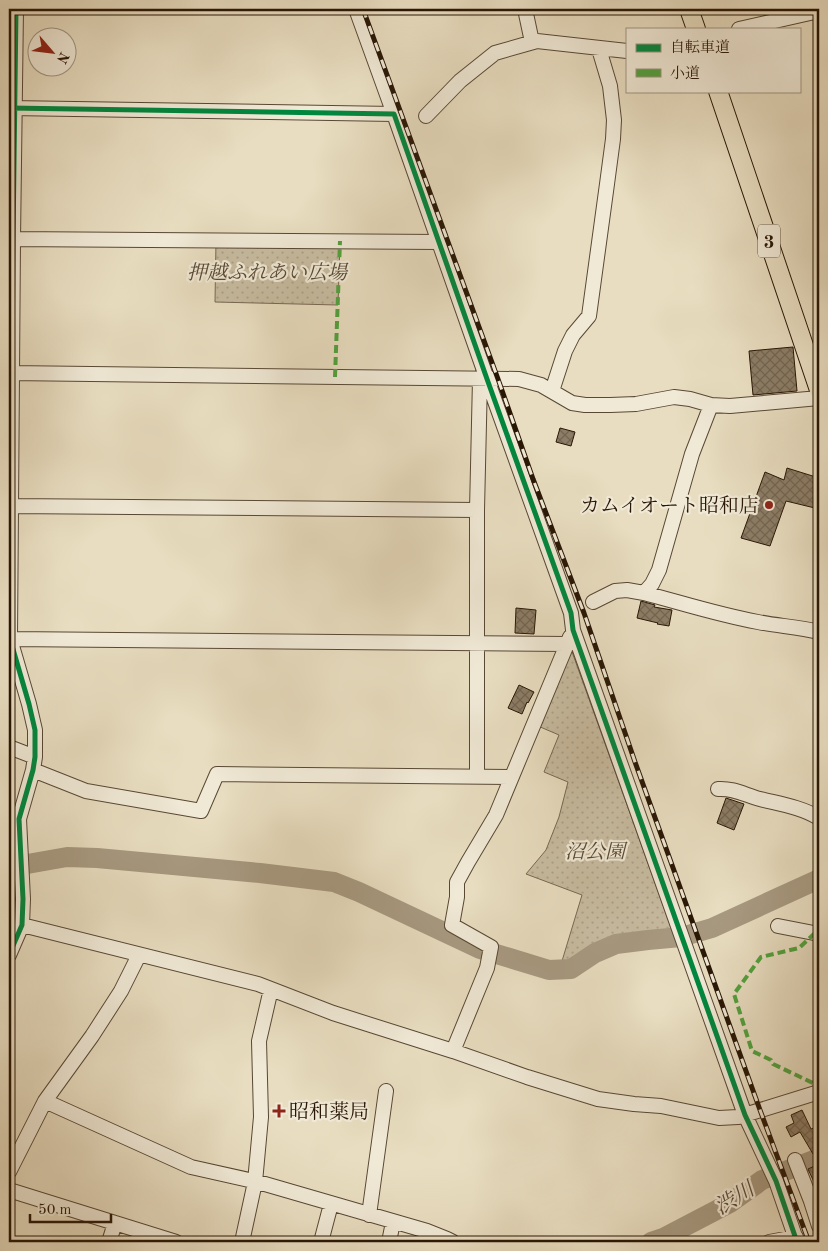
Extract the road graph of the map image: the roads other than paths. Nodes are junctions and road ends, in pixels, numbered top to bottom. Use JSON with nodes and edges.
{"nodes":[{"id":1,"x":16,"y":9,"type":"edge"},
{"id":2,"x":356,"y":9,"type":"edge"},
{"id":3,"x":525,"y":9,"type":"edge"},
{"id":4,"x":689,"y":9,"type":"edge"},
{"id":5,"x":819,"y":11,"type":"edge"},
{"id":6,"x":696,"y":28,"type":"edge"},
{"id":7,"x":743,"y":28,"type":"edge"},
{"id":8,"x":532,"y":42,"type":"junction"},
{"id":9,"x":599,"y":49,"type":"junction"},
{"id":10,"x":626,"y":52,"type":"edge"},
{"id":11,"x":718,"y":92,"type":"edge"},
{"id":12,"x":12,"y":108,"type":"edge"},
{"id":13,"x":394,"y":114,"type":"junction"},
{"id":14,"x":426,"y":116,"type":"dead end"},
{"id":15,"x":11,"y":239,"type":"edge"},
{"id":16,"x":439,"y":242,"type":"junction"},
{"id":17,"x":11,"y":373,"type":"edge"},
{"id":18,"x":484,"y":379,"type":"junction"},
{"id":19,"x":819,"y":390,"type":"edge"},
{"id":20,"x":552,"y":391,"type":"junction"},
{"id":21,"x":819,"y":398,"type":"edge"},
{"id":22,"x":711,"y":405,"type":"junction"},
{"id":23,"x":10,"y":506,"type":"edge"},
{"id":24,"x":478,"y":510,"type":"junction"},
{"id":25,"x":644,"y":593,"type":"junction"},
{"id":26,"x":593,"y":602,"type":"dead end"},
{"id":27,"x":575,"y":626,"type":"junction"},
{"id":28,"x":819,"y":632,"type":"edge"},
{"id":29,"x":9,"y":639,"type":"edge"},
{"id":30,"x":477,"y":643,"type":"junction"},
{"id":31,"x":566,"y":644,"type":"junction"},
{"id":32,"x":9,"y":747,"type":"edge"},
{"id":33,"x":34,"y":764,"type":"junction"},
{"id":34,"x":477,"y":777,"type":"junction"},
{"id":35,"x":511,"y":778,"type":"junction"},
{"id":36,"x":718,"y":789,"type":"dead end"},
{"id":37,"x":819,"y":818,"type":"edge"},
{"id":38,"x":17,"y":879,"type":"edge"},
{"id":39,"x":22,"y":925,"type":"junction"},
{"id":40,"x":778,"y":926,"type":"dead end"},
{"id":41,"x":819,"y":934,"type":"edge"},
{"id":42,"x":139,"y":954,"type":"junction"},
{"id":43,"x":9,"y":955,"type":"edge"},
{"id":44,"x":271,"y":989,"type":"junction"},
{"id":45,"x":453,"y":1051,"type":"junction"},
{"id":46,"x":386,"y":1091,"type":"dead end"},
{"id":47,"x":819,"y":1092,"type":"edge"},
{"id":48,"x":45,"y":1101,"type":"junction"},
{"id":49,"x":745,"y":1115,"type":"junction"},
{"id":50,"x":797,"y":1166,"type":"dead end"},
{"id":51,"x":9,"y":1172,"type":"edge"},
{"id":52,"x":255,"y":1182,"type":"junction"},
{"id":53,"x":9,"y":1190,"type":"edge"},
{"id":54,"x":815,"y":1199,"type":"edge"},
{"id":55,"x":331,"y":1204,"type":"junction"},
{"id":56,"x":369,"y":1215,"type":"junction"},
{"id":57,"x":393,"y":1222,"type":"junction"},
{"id":58,"x":115,"y":1223,"type":"junction"},
{"id":59,"x":819,"y":1226,"type":"edge"},
{"id":60,"x":796,"y":1240,"type":"edge"},
{"id":61,"x":109,"y":1242,"type":"edge"},
{"id":62,"x":176,"y":1242,"type":"edge"},
{"id":63,"x":242,"y":1242,"type":"edge"},
{"id":64,"x":321,"y":1242,"type":"edge"},
{"id":65,"x":389,"y":1242,"type":"edge"},
{"id":66,"x":453,"y":1242,"type":"edge"},
{"id":67,"x":769,"y":1242,"type":"edge"}],
"edges":[{"from":1,"to":12,"type":"street"},
{"from":2,"to":13,"type":"street"},
{"from":3,"to":8,"type":"street"},
{"from":4,"to":6,"type":"main road"},
{"from":5,"to":7,"type":"street"},
{"from":8,"to":9,"type":"street"},
{"from":8,"to":14,"type":"street"},
{"from":9,"to":10,"type":"street"},
{"from":9,"to":20,"type":"street"},
{"from":11,"to":19,"type":"main road","number":"3"},
{"from":12,"to":13,"type":"street"},
{"from":12,"to":15,"type":"street"},
{"from":13,"to":16,"type":"street"},
{"from":15,"to":16,"type":"street"},
{"from":15,"to":17,"type":"street"},
{"from":16,"to":18,"type":"street"},
{"from":17,"to":18,"type":"street"},
{"from":17,"to":23,"type":"street"},
{"from":18,"to":20,"type":"street"},
{"from":18,"to":24,"type":"street"},
{"from":18,"to":27,"type":"street"},
{"from":20,"to":22,"type":"street"},
{"from":21,"to":22,"type":"street"},
{"from":22,"to":25,"type":"street"},
{"from":23,"to":24,"type":"street"},
{"from":23,"to":29,"type":"street"},
{"from":24,"to":30,"type":"street"},
{"from":25,"to":26,"type":"street"},
{"from":25,"to":28,"type":"street"},
{"from":27,"to":31,"type":"street"},
{"from":27,"to":49,"type":"street"},
{"from":29,"to":30,"type":"street"},
{"from":29,"to":33,"type":"street"},
{"from":30,"to":31,"type":"street"},
{"from":30,"to":34,"type":"street"},
{"from":31,"to":35,"type":"street"},
{"from":32,"to":33,"type":"street"},
{"from":33,"to":34,"type":"street"},
{"from":33,"to":38,"type":"street"},
{"from":34,"to":35,"type":"street"},
{"from":35,"to":45,"type":"street"},
{"from":36,"to":37,"type":"street"},
{"from":38,"to":39,"type":"street"},
{"from":39,"to":42,"type":"street"},
{"from":39,"to":43,"type":"street"},
{"from":40,"to":41,"type":"street"},
{"from":42,"to":44,"type":"street"},
{"from":42,"to":48,"type":"street"},
{"from":44,"to":45,"type":"street"},
{"from":44,"to":52,"type":"street"},
{"from":45,"to":49,"type":"street"},
{"from":46,"to":56,"type":"street"},
{"from":47,"to":49,"type":"street"},
{"from":48,"to":51,"type":"street"},
{"from":48,"to":52,"type":"street"},
{"from":49,"to":60,"type":"street"},
{"from":50,"to":54,"type":"street"},
{"from":52,"to":55,"type":"street"},
{"from":52,"to":63,"type":"street"},
{"from":53,"to":58,"type":"street"},
{"from":54,"to":59,"type":"street"},
{"from":55,"to":56,"type":"street"},
{"from":55,"to":64,"type":"street"},
{"from":56,"to":57,"type":"street"},
{"from":57,"to":65,"type":"street"},
{"from":57,"to":66,"type":"street"},
{"from":58,"to":61,"type":"street"},
{"from":58,"to":62,"type":"street"},
{"from":60,"to":67,"type":"street"}]}
